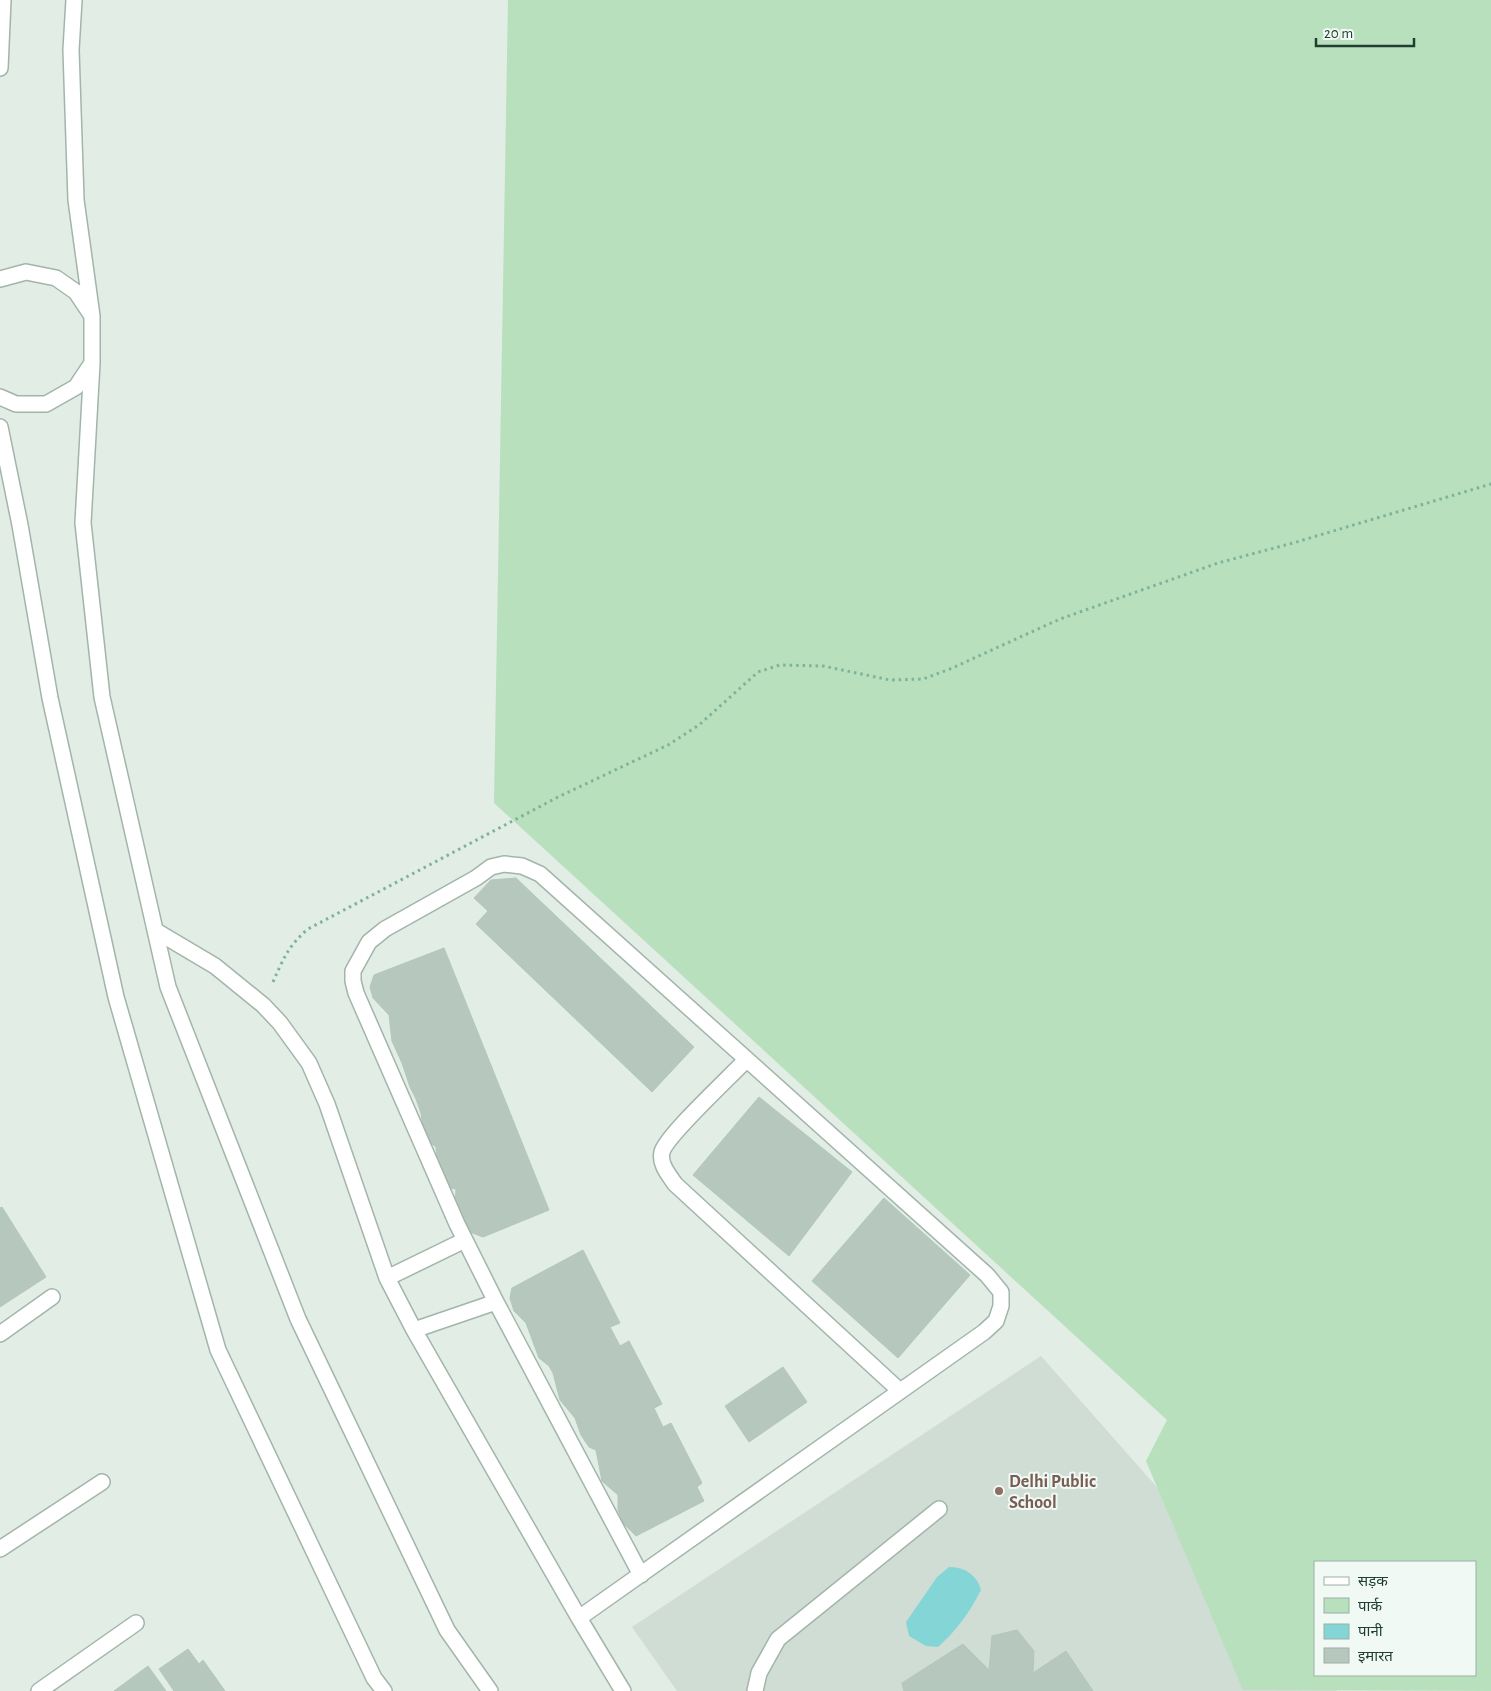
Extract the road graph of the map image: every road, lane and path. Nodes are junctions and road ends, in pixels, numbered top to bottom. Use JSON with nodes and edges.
{"nodes":[{"id":1,"x":3,"y":0,"type":"edge"},
{"id":2,"x":74,"y":0,"type":"edge"},
{"id":3,"x":0,"y":68,"type":"edge"},
{"id":4,"x":0,"y":279,"type":"edge"},
{"id":5,"x":92,"y":316,"type":"junction"},
{"id":6,"x":92,"y":363,"type":"junction"},
{"id":7,"x":0,"y":397,"type":"edge"},
{"id":8,"x":0,"y":427,"type":"edge"},
{"id":9,"x":1491,"y":484,"type":"edge"},
{"id":10,"x":156,"y":932,"type":"junction"},
{"id":11,"x":263,"y":1005,"type":"junction"},
{"id":12,"x":746,"y":1060,"type":"junction"},
{"id":13,"x":466,"y":1240,"type":"junction"},
{"id":14,"x":387,"y":1278,"type":"junction"},
{"id":15,"x":52,"y":1297,"type":"dead end"},
{"id":16,"x":496,"y":1302,"type":"junction"},
{"id":17,"x":414,"y":1330,"type":"junction"},
{"id":18,"x":0,"y":1334,"type":"edge"},
{"id":19,"x":900,"y":1391,"type":"junction"},
{"id":20,"x":102,"y":1482,"type":"dead end"},
{"id":21,"x":939,"y":1509,"type":"dead end"},
{"id":22,"x":0,"y":1549,"type":"edge"},
{"id":23,"x":641,"y":1575,"type":"junction"},
{"id":24,"x":579,"y":1618,"type":"junction"},
{"id":25,"x":136,"y":1623,"type":"dead end"},
{"id":26,"x":39,"y":1691,"type":"edge"},
{"id":27,"x":384,"y":1691,"type":"edge"},
{"id":28,"x":490,"y":1691,"type":"edge"},
{"id":29,"x":623,"y":1691,"type":"edge"},
{"id":30,"x":755,"y":1691,"type":"edge"}],
"edges":[{"from":1,"to":3,"type":"street"},
{"from":2,"to":5,"type":"street"},
{"from":4,"to":5,"type":"street"},
{"from":5,"to":6,"type":"street"},
{"from":6,"to":7,"type":"street"},
{"from":6,"to":10,"type":"street"},
{"from":8,"to":27,"type":"street"},
{"from":9,"to":11,"type":"path"},
{"from":10,"to":11,"type":"street"},
{"from":10,"to":28,"type":"street"},
{"from":11,"to":14,"type":"street"},
{"from":12,"to":13,"type":"street"},
{"from":12,"to":19,"type":"street"},
{"from":12,"to":19,"type":"street"},
{"from":13,"to":14,"type":"street"},
{"from":13,"to":16,"type":"street"},
{"from":14,"to":17,"type":"street"},
{"from":15,"to":18,"type":"street"},
{"from":16,"to":17,"type":"street"},
{"from":16,"to":23,"type":"street"},
{"from":17,"to":24,"type":"street"},
{"from":19,"to":23,"type":"street"},
{"from":20,"to":22,"type":"street"},
{"from":21,"to":30,"type":"street"},
{"from":23,"to":24,"type":"street"},
{"from":24,"to":29,"type":"street"},
{"from":25,"to":26,"type":"street"}]}
